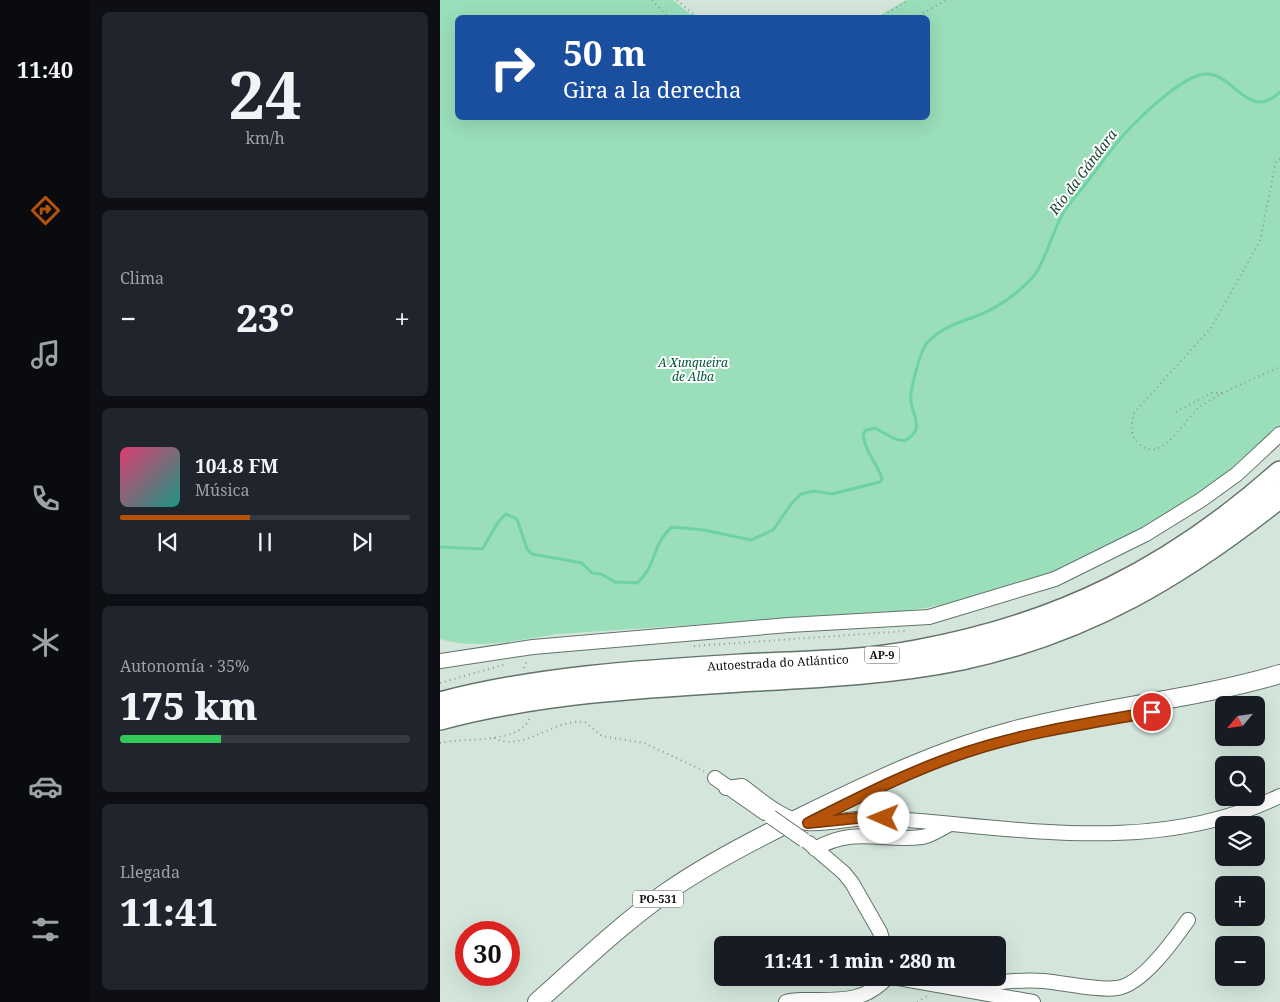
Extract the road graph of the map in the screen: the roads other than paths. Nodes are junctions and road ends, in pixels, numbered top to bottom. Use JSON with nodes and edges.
{"nodes":[{"id":1,"x":1280,"y":434,"type":"edge"},
{"id":2,"x":1280,"y":472,"type":"edge"},
{"id":3,"x":1280,"y":496,"type":"edge"},
{"id":4,"x":440,"y":661,"type":"edge"},
{"id":5,"x":1280,"y":674,"type":"edge"},
{"id":6,"x":1280,"y":682,"type":"edge"},
{"id":7,"x":440,"y":703,"type":"edge"},
{"id":8,"x":440,"y":719,"type":"edge"},
{"id":9,"x":715,"y":778,"type":"road end"},
{"id":10,"x":726,"y":788,"type":"junction"},
{"id":11,"x":1280,"y":796,"type":"edge"},
{"id":12,"x":952,"y":823,"type":"junction"},
{"id":13,"x":806,"y":833,"type":"junction"},
{"id":14,"x":1188,"y":920,"type":"dead end"},
{"id":15,"x":881,"y":936,"type":"edge"},
{"id":16,"x":879,"y":986,"type":"edge"},
{"id":17,"x":941,"y":986,"type":"edge"},
{"id":18,"x":952,"y":988,"type":"junction"},
{"id":19,"x":537,"y":1002,"type":"edge"},
{"id":20,"x":553,"y":1002,"type":"edge"},
{"id":21,"x":786,"y":1002,"type":"edge"},
{"id":22,"x":1034,"y":1002,"type":"edge"}],
"edges":[{"from":1,"to":4,"type":"street"},
{"from":2,"to":7,"type":"highway","name":"Autoestrada do Atlántico","number":"AP-9"},
{"from":3,"to":8,"type":"highway","name":"Autoestrada do Atlántico","number":"AP-9"},
{"from":5,"to":13,"type":"main road","number":"PO-531"},
{"from":6,"to":13,"type":"main road","number":"PO-531"},
{"from":9,"to":10,"type":"street"},
{"from":10,"to":13,"type":"street","bridge":true},
{"from":10,"to":13,"type":"street"},
{"from":11,"to":12,"type":"street"},
{"from":12,"to":13,"type":"street"},
{"from":12,"to":13,"type":"street"},
{"from":13,"to":15,"type":"street"},
{"from":13,"to":19,"type":"main road","number":"PO-531"},
{"from":13,"to":20,"type":"main road","number":"PO-531"},
{"from":14,"to":18,"type":"street"},
{"from":16,"to":21,"type":"street"},
{"from":17,"to":18,"type":"street"},
{"from":18,"to":22,"type":"street"}]}
